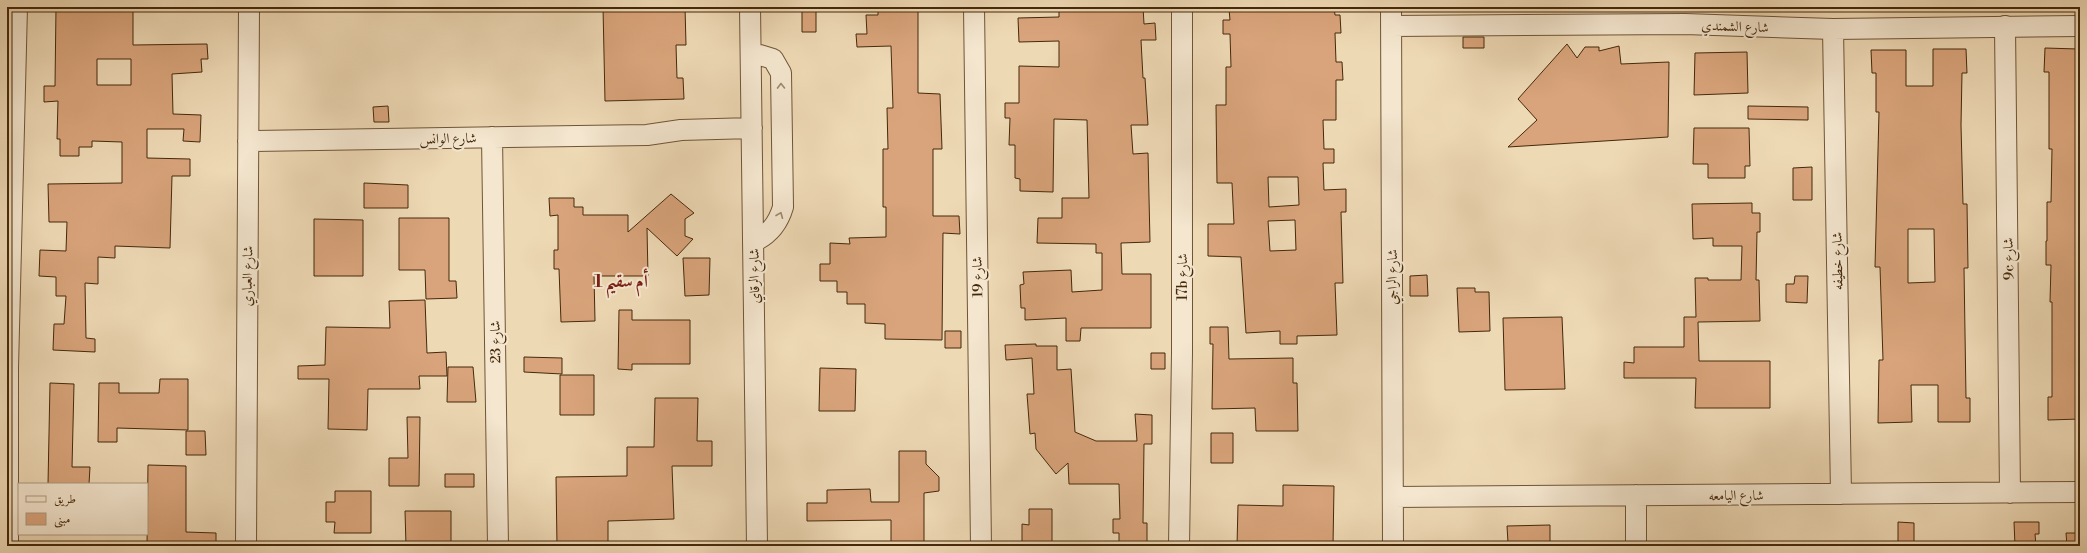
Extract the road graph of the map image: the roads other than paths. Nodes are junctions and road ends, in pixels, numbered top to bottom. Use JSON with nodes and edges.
{"nodes":[{"id":1,"x":17,"y":7,"type":"edge"},
{"id":2,"x":249,"y":7,"type":"edge"},
{"id":3,"x":750,"y":7,"type":"edge"},
{"id":4,"x":974,"y":7,"type":"edge"},
{"id":5,"x":1182,"y":7,"type":"edge"},
{"id":6,"x":1391,"y":17,"type":"edge"},
{"id":7,"x":2005,"y":26,"type":"junction"},
{"id":8,"x":2080,"y":26,"type":"edge"},
{"id":9,"x":1833,"y":28,"type":"junction"},
{"id":10,"x":751,"y":56,"type":"junction"},
{"id":11,"x":752,"y":135,"type":"junction"},
{"id":12,"x":492,"y":137,"type":"junction"},
{"id":13,"x":248,"y":141,"type":"junction"},
{"id":14,"x":753,"y":242,"type":"junction"},
{"id":15,"x":2080,"y":492,"type":"edge"},
{"id":16,"x":2010,"y":493,"type":"junction"},
{"id":17,"x":1841,"y":494,"type":"junction"},
{"id":18,"x":1636,"y":496,"type":"junction"},
{"id":19,"x":1393,"y":497,"type":"junction"},
{"id":20,"x":8,"y":546,"type":"edge"},
{"id":21,"x":246,"y":546,"type":"edge"},
{"id":22,"x":498,"y":546,"type":"edge"},
{"id":23,"x":757,"y":546,"type":"edge"},
{"id":24,"x":981,"y":546,"type":"edge"},
{"id":25,"x":1179,"y":546,"type":"edge"},
{"id":26,"x":1393,"y":546,"type":"edge"},
{"id":27,"x":1636,"y":546,"type":"edge"}],
"edges":[{"from":1,"to":20,"type":"street"},
{"from":2,"to":13,"type":"street","name":"شارع العباري"},
{"from":3,"to":10,"type":"street","name":"شارع الرقاي"},
{"from":4,"to":24,"type":"street","name":"شارع 19"},
{"from":5,"to":25,"type":"street","name":"17b شارع"},
{"from":6,"to":9,"type":"street","name":"شارع الشمندي"},
{"from":6,"to":19,"type":"street","name":"شارع الراجي"},
{"from":7,"to":8,"type":"street","name":"شارع الشمندي"},
{"from":7,"to":9,"type":"street","name":"شارع الشمندي"},
{"from":7,"to":16,"type":"street","name":"9c شارع"},
{"from":9,"to":17,"type":"street","name":"شارع خطيفه"},
{"from":10,"to":11,"type":"street","name":"شارع الرقاي"},
{"from":14,"to":10,"type":"street","one_way":true},
{"from":11,"to":12,"type":"street","name":"شارع الوانس"},
{"from":11,"to":14,"type":"street","name":"شارع الرقاي"},
{"from":12,"to":13,"type":"street","name":"شارع الوانس"},
{"from":12,"to":22,"type":"street","name":"شارع 23"},
{"from":13,"to":21,"type":"street","name":"شارع العباري"},
{"from":14,"to":23,"type":"street","name":"شارع الرقاي"},
{"from":15,"to":16,"type":"street","name":"شارع اليامعه"},
{"from":16,"to":17,"type":"street","name":"شارع اليامعه"},
{"from":17,"to":18,"type":"street","name":"شارع اليامعه"},
{"from":18,"to":19,"type":"street","name":"شارع اليامعه"},
{"from":18,"to":27,"type":"street"},
{"from":19,"to":26,"type":"street","name":"شارع الراجي"}]}
